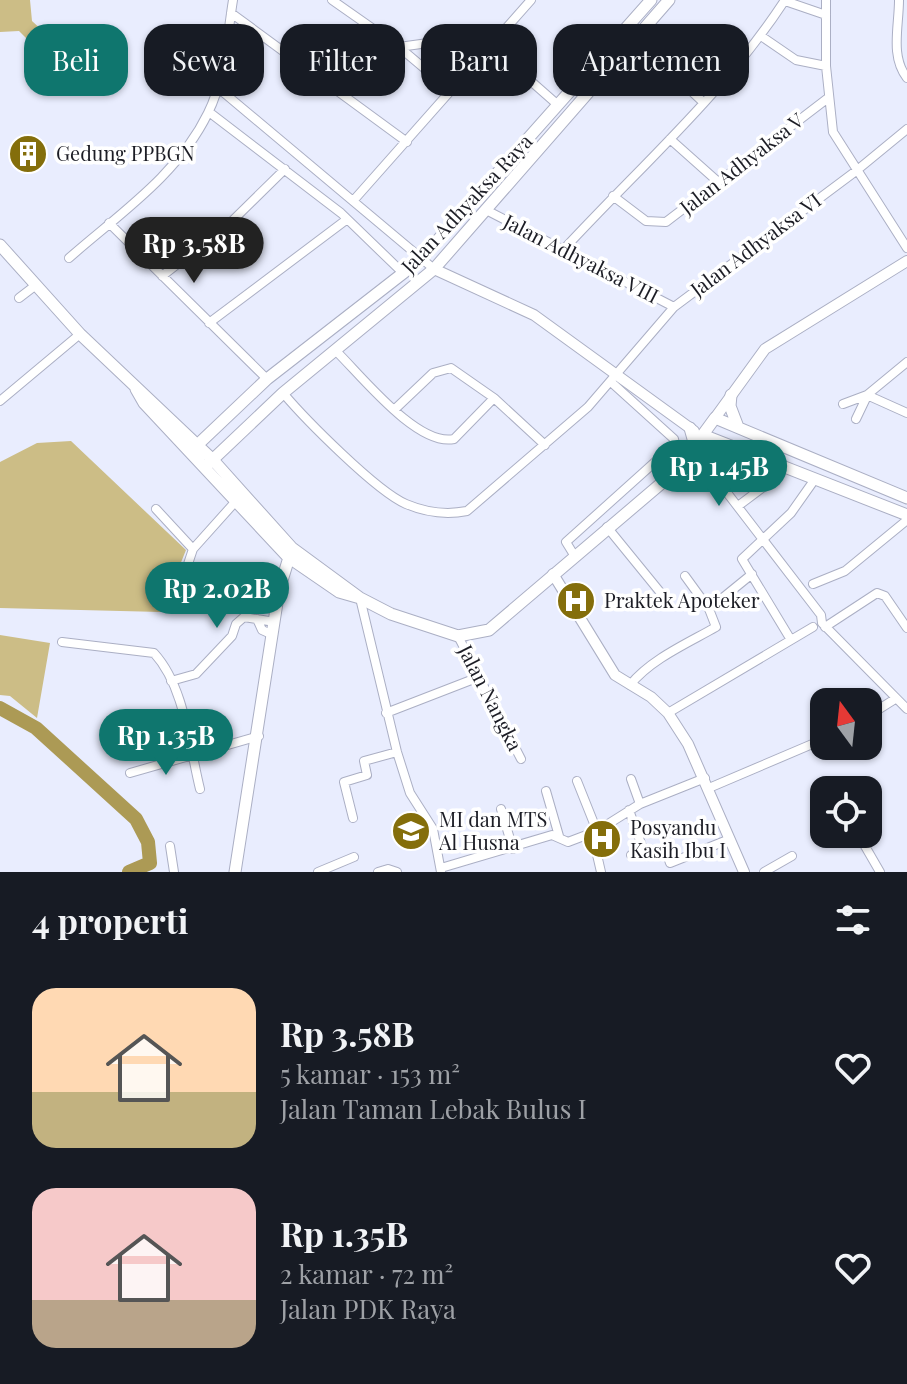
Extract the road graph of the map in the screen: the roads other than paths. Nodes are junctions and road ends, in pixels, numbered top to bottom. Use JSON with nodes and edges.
{"nodes":[{"id":1,"x":233,"y":0,"type":"edge"},
{"id":2,"x":332,"y":0,"type":"edge"},
{"id":3,"x":531,"y":0,"type":"edge"},
{"id":4,"x":651,"y":0,"type":"edge"},
{"id":5,"x":669,"y":0,"type":"edge"},
{"id":6,"x":785,"y":0,"type":"edge"},
{"id":7,"x":826,"y":0,"type":"edge"},
{"id":8,"x":899,"y":0,"type":"edge"},
{"id":9,"x":231,"y":13,"type":"junction"},
{"id":10,"x":826,"y":15,"type":"junction"},
{"id":11,"x":229,"y":24,"type":"edge"},
{"id":12,"x":366,"y":24,"type":"edge"},
{"id":13,"x":510,"y":24,"type":"edge"},
{"id":14,"x":649,"y":24,"type":"edge"},
{"id":15,"x":761,"y":36,"type":"junction"},
{"id":16,"x":907,"y":45,"type":"edge"},
{"id":17,"x":897,"y":51,"type":"junction"},
{"id":18,"x":405,"y":52,"type":"edge"},
{"id":19,"x":421,"y":66,"type":"edge"},
{"id":20,"x":826,"y":66,"type":"junction"},
{"id":21,"x":907,"y":78,"type":"edge"},
{"id":22,"x":537,"y":87,"type":"edge"},
{"id":23,"x":214,"y":96,"type":"edge"},
{"id":24,"x":228,"y":96,"type":"edge"},
{"id":25,"x":445,"y":96,"type":"edge"},
{"id":26,"x":587,"y":96,"type":"edge"},
{"id":27,"x":697,"y":96,"type":"edge"},
{"id":28,"x":828,"y":98,"type":"junction"},
{"id":29,"x":703,"y":102,"type":"junction"},
{"id":30,"x":558,"y":105,"type":"junction"},
{"id":31,"x":209,"y":112,"type":"junction"},
{"id":32,"x":907,"y":129,"type":"edge"},
{"id":33,"x":670,"y":139,"type":"junction"},
{"id":34,"x":407,"y":142,"type":"junction"},
{"id":35,"x":285,"y":169,"type":"junction"},
{"id":36,"x":856,"y":171,"type":"junction"},
{"id":37,"x":716,"y":180,"type":"junction"},
{"id":38,"x":613,"y":196,"type":"junction"},
{"id":39,"x":353,"y":201,"type":"junction"},
{"id":40,"x":488,"y":211,"type":"junction"},
{"id":41,"x":346,"y":220,"type":"junction"},
{"id":42,"x":109,"y":223,"type":"junction"},
{"id":43,"x":565,"y":248,"type":"junction"},
{"id":44,"x":907,"y":248,"type":"edge"},
{"id":45,"x":3,"y":252,"type":"edge"},
{"id":46,"x":69,"y":258,"type":"dead end"},
{"id":47,"x":420,"y":260,"type":"junction"},
{"id":48,"x":907,"y":261,"type":"edge"},
{"id":49,"x":434,"y":269,"type":"junction"},
{"id":50,"x":404,"y":274,"type":"junction"},
{"id":51,"x":162,"y":276,"type":"junction"},
{"id":52,"x":36,"y":285,"type":"junction"},
{"id":53,"x":19,"y":298,"type":"dead end"},
{"id":54,"x":674,"y":307,"type":"junction"},
{"id":55,"x":209,"y":323,"type":"junction"},
{"id":56,"x":80,"y":334,"type":"junction"},
{"id":57,"x":335,"y":350,"type":"junction"},
{"id":58,"x":907,"y":362,"type":"edge"},
{"id":59,"x":615,"y":378,"type":"junction"},
{"id":60,"x":267,"y":379,"type":"junction"},
{"id":61,"x":283,"y":393,"type":"junction"},
{"id":62,"x":731,"y":395,"type":"junction"},
{"id":63,"x":867,"y":395,"type":"junction"},
{"id":64,"x":494,"y":398,"type":"junction"},
{"id":65,"x":0,"y":401,"type":"edge"},
{"id":66,"x":860,"y":409,"type":"junction"},
{"id":67,"x":394,"y":410,"type":"junction"},
{"id":68,"x":907,"y":413,"type":"edge"},
{"id":69,"x":715,"y":418,"type":"junction"},
{"id":70,"x":856,"y":419,"type":"dead end"},
{"id":71,"x":738,"y":427,"type":"junction"},
{"id":72,"x":690,"y":428,"type":"junction"},
{"id":73,"x":703,"y":435,"type":"junction"},
{"id":74,"x":208,"y":436,"type":"junction"},
{"id":75,"x":723,"y":443,"type":"junction"},
{"id":76,"x":545,"y":445,"type":"junction"},
{"id":77,"x":695,"y":446,"type":"junction"},
{"id":78,"x":195,"y":448,"type":"junction"},
{"id":79,"x":687,"y":458,"type":"junction"},
{"id":80,"x":213,"y":459,"type":"junction"},
{"id":81,"x":779,"y":466,"type":"junction"},
{"id":82,"x":815,"y":479,"type":"junction"},
{"id":83,"x":907,"y":498,"type":"edge"},
{"id":84,"x":236,"y":501,"type":"junction"},
{"id":85,"x":738,"y":506,"type":"junction"},
{"id":86,"x":156,"y":509,"type":"dead end"},
{"id":87,"x":907,"y":518,"type":"edge"},
{"id":88,"x":607,"y":527,"type":"junction"},
{"id":89,"x":764,"y":540,"type":"junction"},
{"id":90,"x":193,"y":549,"type":"junction"},
{"id":91,"x":290,"y":553,"type":"junction"},
{"id":92,"x":574,"y":555,"type":"junction"},
{"id":93,"x":553,"y":574,"type":"junction"},
{"id":94,"x":752,"y":574,"type":"junction"},
{"id":95,"x":685,"y":576,"type":"dead end"},
{"id":96,"x":813,"y":584,"type":"dead end"},
{"id":97,"x":660,"y":592,"type":"dead end"},
{"id":98,"x":177,"y":597,"type":"dead end"},
{"id":99,"x":360,"y":598,"type":"junction"},
{"id":100,"x":709,"y":609,"type":"junction"},
{"id":101,"x":257,"y":619,"type":"junction"},
{"id":102,"x":275,"y":622,"type":"junction"},
{"id":103,"x":813,"y":627,"type":"dead end"},
{"id":104,"x":825,"y":627,"type":"junction"},
{"id":105,"x":907,"y":628,"type":"edge"},
{"id":106,"x":273,"y":635,"type":"junction"},
{"id":107,"x":458,"y":636,"type":"junction"},
{"id":108,"x":791,"y":640,"type":"junction"},
{"id":109,"x":62,"y":642,"type":"dead end"},
{"id":110,"x":479,"y":677,"type":"junction"},
{"id":111,"x":171,"y":681,"type":"junction"},
{"id":112,"x":630,"y":685,"type":"junction"},
{"id":113,"x":895,"y":699,"type":"junction"},
{"id":114,"x":882,"y":707,"type":"edge"},
{"id":115,"x":907,"y":709,"type":"edge"},
{"id":116,"x":386,"y":713,"type":"junction"},
{"id":117,"x":668,"y":713,"type":"junction"},
{"id":118,"x":259,"y":736,"type":"junction"},
{"id":119,"x":810,"y":744,"type":"edge"},
{"id":120,"x":191,"y":752,"type":"junction"},
{"id":121,"x":397,"y":752,"type":"junction"},
{"id":122,"x":521,"y":759,"type":"dead end"},
{"id":123,"x":130,"y":773,"type":"dead end"},
{"id":124,"x":631,"y":779,"type":"dead end"},
{"id":125,"x":577,"y":781,"type":"dead end"},
{"id":126,"x":707,"y":783,"type":"junction"},
{"id":127,"x":200,"y":789,"type":"dead end"},
{"id":128,"x":546,"y":791,"type":"dead end"},
{"id":129,"x":640,"y":804,"type":"junction"},
{"id":130,"x":501,"y":809,"type":"dead end"},
{"id":131,"x":629,"y":810,"type":"junction"},
{"id":132,"x":353,"y":818,"type":"dead end"},
{"id":133,"x":594,"y":832,"type":"junction"},
{"id":134,"x":559,"y":836,"type":"junction"},
{"id":135,"x":730,"y":839,"type":"junction"},
{"id":136,"x":170,"y":846,"type":"dead end"},
{"id":137,"x":866,"y":848,"type":"edge"},
{"id":138,"x":513,"y":849,"type":"junction"},
{"id":139,"x":666,"y":851,"type":"dead end"},
{"id":140,"x":631,"y":855,"type":"dead end"},
{"id":141,"x":792,"y":856,"type":"dead end"},
{"id":142,"x":354,"y":857,"type":"dead end"},
{"id":143,"x":441,"y":870,"type":"edge"},
{"id":144,"x":174,"y":872,"type":"edge"},
{"id":145,"x":235,"y":872,"type":"edge"},
{"id":146,"x":318,"y":872,"type":"edge"},
{"id":147,"x":378,"y":872,"type":"edge"},
{"id":148,"x":397,"y":872,"type":"edge"},
{"id":149,"x":601,"y":872,"type":"edge"},
{"id":150,"x":744,"y":872,"type":"edge"},
{"id":151,"x":764,"y":872,"type":"edge"},
{"id":152,"x":880,"y":872,"type":"edge"}],
"edges":[{"from":1,"to":9,"type":"street"},
{"from":2,"to":12,"type":"street"},
{"from":3,"to":13,"type":"street"},
{"from":4,"to":30,"type":"main road","name":"Jalan Adhyaksa Raya"},
{"from":5,"to":14,"type":"main road","name":"Jalan Adhyaksa Raya"},
{"from":6,"to":10,"type":"street"},
{"from":6,"to":15,"type":"street"},
{"from":7,"to":10,"type":"street"},
{"from":8,"to":17,"type":"street"},
{"from":9,"to":11,"type":"street"},
{"from":9,"to":34,"type":"street"},
{"from":10,"to":20,"type":"street"},
{"from":15,"to":20,"type":"street"},
{"from":15,"to":29,"type":"street"},
{"from":16,"to":17,"type":"street"},
{"from":17,"to":21,"type":"street"},
{"from":18,"to":19,"type":"street"},
{"from":20,"to":28,"type":"street"},
{"from":22,"to":30,"type":"street"},
{"from":23,"to":31,"type":"street"},
{"from":24,"to":39,"type":"street"},
{"from":25,"to":34,"type":"street"},
{"from":26,"to":40,"type":"main road","name":"Jalan Adhyaksa Raya"},
{"from":27,"to":29,"type":"street"},
{"from":28,"to":36,"type":"street"},
{"from":28,"to":37,"type":"street","name":"Jalan Adhyaksa V"},
{"from":29,"to":33,"type":"street"},
{"from":30,"to":47,"type":"main road","name":"Jalan Adhyaksa Raya"},
{"from":31,"to":35,"type":"street"},
{"from":31,"to":42,"type":"street"},
{"from":32,"to":36,"type":"street","name":"Jalan Adhyaksa VI"},
{"from":33,"to":37,"type":"street"},
{"from":33,"to":38,"type":"street"},
{"from":34,"to":39,"type":"street"},
{"from":35,"to":41,"type":"street"},
{"from":35,"to":51,"type":"street"},
{"from":36,"to":44,"type":"street"},
{"from":36,"to":54,"type":"street","name":"Jalan Adhyaksa VI"},
{"from":37,"to":38,"type":"street","name":"Jalan Adhyaksa V"},
{"from":38,"to":43,"type":"street"},
{"from":39,"to":47,"type":"street"},
{"from":40,"to":43,"type":"street","name":"Jalan Adhyaksa VIII"},
{"from":40,"to":49,"type":"main road","name":"Jalan Adhyaksa Raya"},
{"from":41,"to":50,"type":"street"},
{"from":41,"to":55,"type":"street"},
{"from":42,"to":46,"type":"street"},
{"from":42,"to":51,"type":"street"},
{"from":43,"to":54,"type":"street","name":"Jalan Adhyaksa VIII"},
{"from":45,"to":52,"type":"main road"},
{"from":47,"to":49,"type":"street"},
{"from":47,"to":50,"type":"main road","name":"Jalan Adhyaksa Raya"},
{"from":48,"to":62,"type":"street"},
{"from":49,"to":57,"type":"main road","name":"Jalan Adhyaksa Raya"},
{"from":49,"to":59,"type":"street","name":"Jalan Adhyaksa Raya"},
{"from":50,"to":60,"type":"main road","name":"Jalan Adhyaksa Raya"},
{"from":51,"to":55,"type":"street"},
{"from":52,"to":53,"type":"street"},
{"from":52,"to":56,"type":"main road"},
{"from":54,"to":59,"type":"street","name":"Jalan Adhyaksa VI"},
{"from":55,"to":60,"type":"street"},
{"from":56,"to":65,"type":"street"},
{"from":56,"to":78,"type":"main road"},
{"from":57,"to":61,"type":"main road","name":"Jalan Adhyaksa Raya"},
{"from":57,"to":67,"type":"street"},
{"from":58,"to":63,"type":"street"},
{"from":59,"to":72,"type":"street","name":"Jalan Adhyaksa Raya"},
{"from":59,"to":76,"type":"street","name":"Jalan Adhyaksa VI"},
{"from":59,"to":92,"type":"street"},
{"from":60,"to":74,"type":"main road","name":"Jalan Adhyaksa Raya"},
{"from":61,"to":76,"type":"street","name":"Jalan Adhyaksa VI"},
{"from":61,"to":80,"type":"main road","name":"Jalan Adhyaksa Raya"},
{"from":62,"to":69,"type":"street"},
{"from":62,"to":71,"type":"main road"},
{"from":63,"to":66,"type":"street"},
{"from":63,"to":66,"type":"street"},
{"from":63,"to":68,"type":"street"},
{"from":64,"to":67,"type":"street"},
{"from":64,"to":67,"type":"street"},
{"from":64,"to":76,"type":"street"},
{"from":66,"to":70,"type":"street"},
{"from":69,"to":71,"type":"main road"},
{"from":69,"to":73,"type":"main road"},
{"from":71,"to":83,"type":"main road"},
{"from":72,"to":73,"type":"street","name":"Jalan Adhyaksa Raya"},
{"from":72,"to":77,"type":"main road"},
{"from":73,"to":75,"type":"main road"},
{"from":73,"to":77,"type":"main road"},
{"from":74,"to":78,"type":"main road","name":"Jalan Adhyaksa Raya"},
{"from":74,"to":80,"type":"main road"},
{"from":75,"to":79,"type":"main road"},
{"from":75,"to":81,"type":"main road"},
{"from":77,"to":79,"type":"main road"},
{"from":78,"to":80,"type":"main road"},
{"from":79,"to":85,"type":"street"},
{"from":79,"to":88,"type":"main road"},
{"from":80,"to":84,"type":"main road"},
{"from":80,"to":91,"type":"main road"},
{"from":81,"to":82,"type":"main road"},
{"from":81,"to":85,"type":"street"},
{"from":82,"to":87,"type":"main road"},
{"from":82,"to":89,"type":"street"},
{"from":84,"to":90,"type":"street"},
{"from":84,"to":91,"type":"main road"},
{"from":85,"to":89,"type":"street"},
{"from":86,"to":90,"type":"street"},
{"from":87,"to":96,"type":"street"},
{"from":88,"to":92,"type":"main road"},
{"from":88,"to":97,"type":"street"},
{"from":89,"to":94,"type":"street"},
{"from":89,"to":104,"type":"street"},
{"from":90,"to":98,"type":"street"},
{"from":91,"to":99,"type":"main road"},
{"from":91,"to":102,"type":"main road"},
{"from":92,"to":93,"type":"main road"},
{"from":93,"to":107,"type":"main road"},
{"from":93,"to":112,"type":"street"},
{"from":94,"to":100,"type":"street"},
{"from":94,"to":108,"type":"street"},
{"from":95,"to":100,"type":"street"},
{"from":99,"to":107,"type":"main road"},
{"from":99,"to":116,"type":"street"},
{"from":100,"to":112,"type":"street"},
{"from":101,"to":102,"type":"street"},
{"from":101,"to":106,"type":"street"},
{"from":101,"to":111,"type":"street"},
{"from":102,"to":106,"type":"main road"},
{"from":103,"to":108,"type":"street"},
{"from":104,"to":105,"type":"street"},
{"from":104,"to":113,"type":"street"},
{"from":106,"to":118,"type":"main road"},
{"from":107,"to":110,"type":"street","name":"Jalan Nangka"},
{"from":108,"to":117,"type":"street"},
{"from":109,"to":111,"type":"street"},
{"from":110,"to":116,"type":"street"},
{"from":110,"to":122,"type":"street","name":"Jalan Nangka"},
{"from":111,"to":120,"type":"street"},
{"from":112,"to":117,"type":"street"},
{"from":113,"to":114,"type":"street"},
{"from":113,"to":115,"type":"street"},
{"from":116,"to":121,"type":"street"},
{"from":117,"to":126,"type":"street"},
{"from":118,"to":120,"type":"street"},
{"from":118,"to":145,"type":"main road"},
{"from":119,"to":126,"type":"street"},
{"from":120,"to":123,"type":"street"},
{"from":120,"to":127,"type":"street"},
{"from":121,"to":132,"type":"street"},
{"from":121,"to":143,"type":"street"},
{"from":124,"to":129,"type":"street"},
{"from":125,"to":133,"type":"street"},
{"from":126,"to":129,"type":"street"},
{"from":126,"to":135,"type":"street"},
{"from":128,"to":134,"type":"street"},
{"from":129,"to":131,"type":"street"},
{"from":130,"to":138,"type":"street"},
{"from":131,"to":133,"type":"street"},
{"from":131,"to":140,"type":"street"},
{"from":133,"to":134,"type":"street"},
{"from":133,"to":149,"type":"street"},
{"from":134,"to":138,"type":"street"},
{"from":135,"to":139,"type":"street"},
{"from":135,"to":150,"type":"street"},
{"from":136,"to":144,"type":"street"},
{"from":137,"to":152,"type":"street"},
{"from":138,"to":143,"type":"street"},
{"from":141,"to":151,"type":"street"},
{"from":142,"to":146,"type":"street"},
{"from":147,"to":148,"type":"street"}]}
